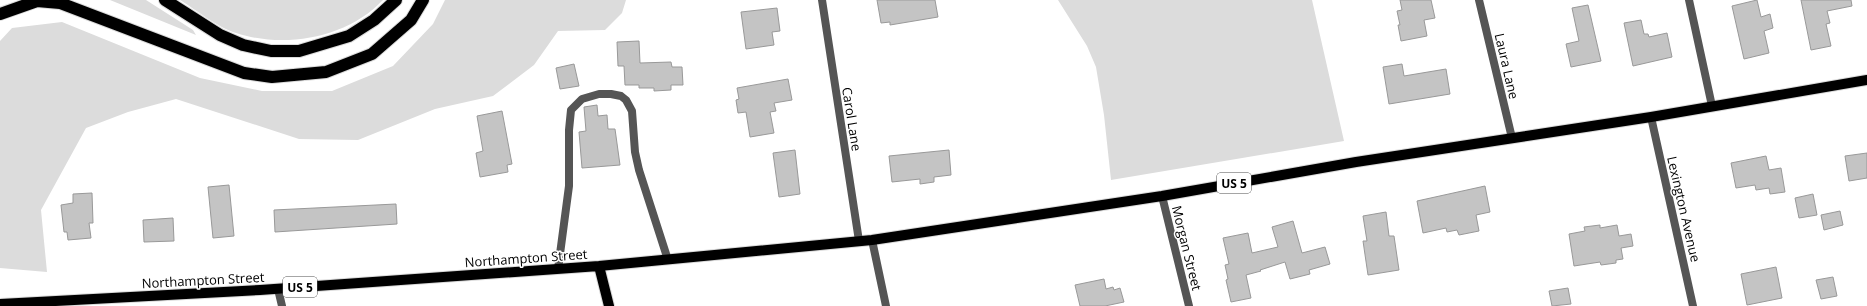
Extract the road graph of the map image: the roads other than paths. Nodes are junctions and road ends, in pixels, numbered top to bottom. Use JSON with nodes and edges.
{"nodes":[{"id":1,"x":165,"y":0,"type":"edge"},
{"id":2,"x":396,"y":0,"type":"edge"},
{"id":3,"x":423,"y":0,"type":"edge"},
{"id":4,"x":822,"y":0,"type":"edge"},
{"id":5,"x":1479,"y":0,"type":"edge"},
{"id":6,"x":1690,"y":0,"type":"edge"},
{"id":7,"x":0,"y":14,"type":"edge"},
{"id":8,"x":1867,"y":80,"type":"edge"},
{"id":9,"x":1712,"y":106,"type":"junction"},
{"id":10,"x":1651,"y":117,"type":"junction"},
{"id":11,"x":1512,"y":138,"type":"junction"},
{"id":12,"x":1162,"y":196,"type":"junction"},
{"id":13,"x":872,"y":240,"type":"junction"},
{"id":14,"x":859,"y":241,"type":"junction"},
{"id":15,"x":668,"y":260,"type":"junction"},
{"id":16,"x":599,"y":266,"type":"junction"},
{"id":17,"x":558,"y":269,"type":"junction"},
{"id":18,"x":278,"y":289,"type":"junction"},
{"id":19,"x":0,"y":304,"type":"edge"},
{"id":20,"x":282,"y":306,"type":"edge"},
{"id":21,"x":609,"y":306,"type":"edge"},
{"id":22,"x":886,"y":306,"type":"edge"},
{"id":23,"x":1189,"y":306,"type":"edge"},
{"id":24,"x":1693,"y":306,"type":"edge"}],
"edges":[{"from":1,"to":2,"type":"highway"},
{"from":3,"to":7,"type":"highway"},
{"from":4,"to":14,"type":"street","name":"Carol Lane"},
{"from":5,"to":11,"type":"street","name":"Laura Lane"},
{"from":6,"to":9,"type":"street"},
{"from":8,"to":9,"type":"main road","number":"US 5"},
{"from":9,"to":10,"type":"main road","number":"US 5"},
{"from":10,"to":11,"type":"main road","number":"US 5"},
{"from":10,"to":24,"type":"street","name":"Lexington Avenue"},
{"from":11,"to":12,"type":"main road","number":"US 5"},
{"from":12,"to":13,"type":"main road","number":"US 5"},
{"from":12,"to":23,"type":"street","name":"Morgan Street"},
{"from":13,"to":14,"type":"main road","number":"US 5"},
{"from":13,"to":22,"type":"street"},
{"from":14,"to":15,"type":"main road","number":"US 5"},
{"from":15,"to":16,"type":"main road","number":"US 5"},
{"from":15,"to":17,"type":"street"},
{"from":16,"to":17,"type":"main road","name":"Northampton Street","number":"US 5"},
{"from":16,"to":21,"type":"main road"},
{"from":17,"to":18,"type":"main road","name":"Northampton Street","number":"US 5"},
{"from":18,"to":19,"type":"main road","name":"Northampton Street","number":"US 5"},
{"from":18,"to":20,"type":"street"}]}
